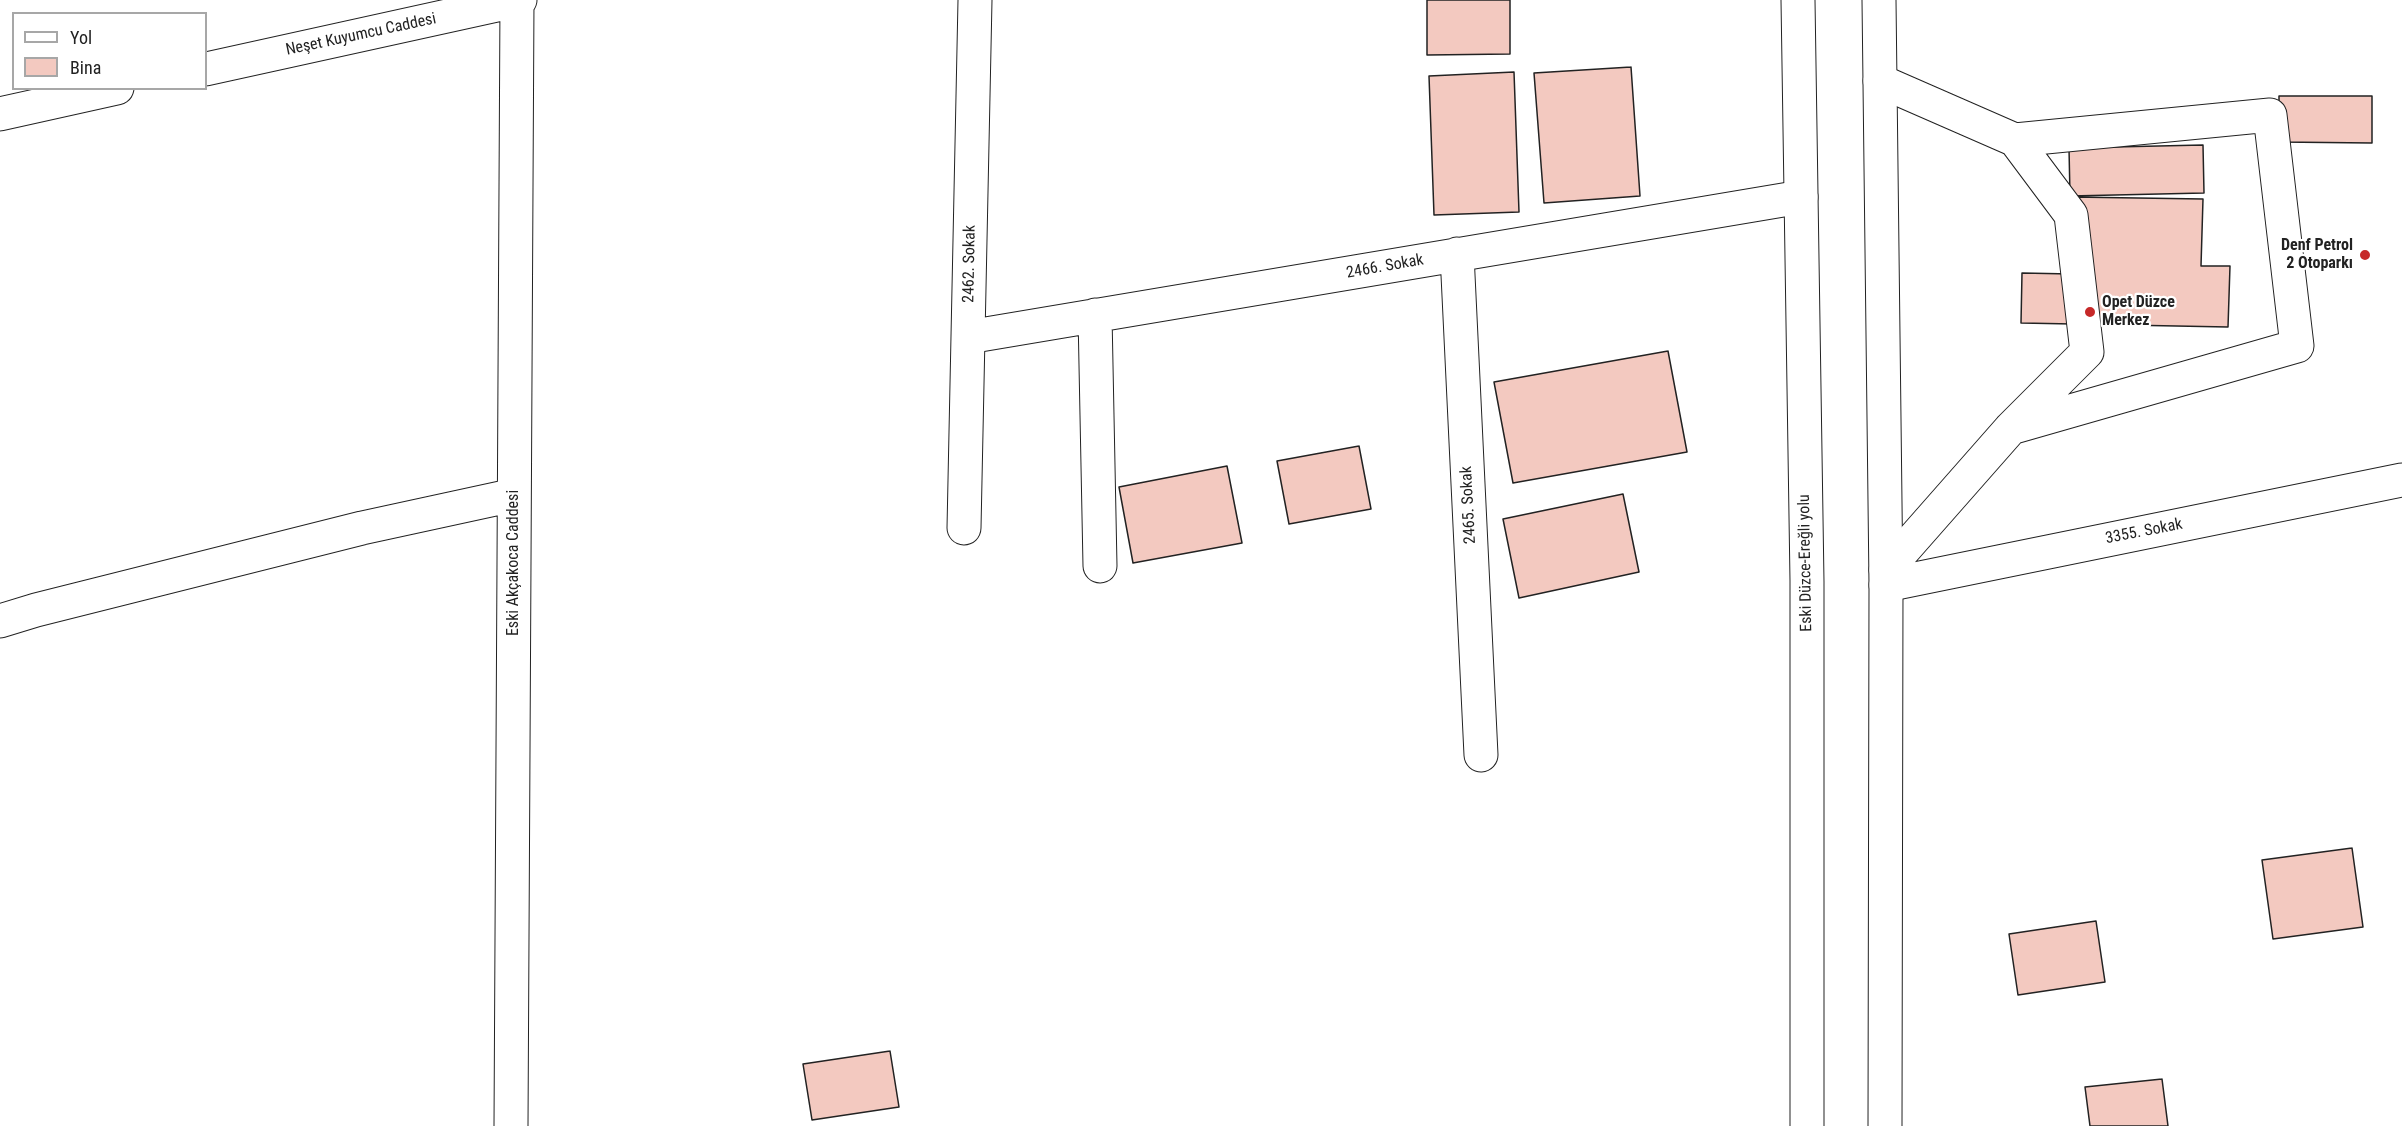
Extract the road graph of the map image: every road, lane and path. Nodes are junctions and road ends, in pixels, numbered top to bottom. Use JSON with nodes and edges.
{"nodes":[{"id":1,"x":518,"y":0,"type":"edge"},
{"id":2,"x":975,"y":0,"type":"edge"},
{"id":3,"x":1798,"y":0,"type":"edge"},
{"id":4,"x":1879,"y":0,"type":"edge"},
{"id":5,"x":207,"y":69,"type":"edge"},
{"id":6,"x":1880,"y":81,"type":"junction"},
{"id":7,"x":108,"y":90,"type":"edge"},
{"id":8,"x":0,"y":114,"type":"edge"},
{"id":9,"x":2015,"y":140,"type":"junction"},
{"id":10,"x":1801,"y":197,"type":"junction"},
{"id":11,"x":1458,"y":254,"type":"junction"},
{"id":12,"x":1095,"y":315,"type":"junction"},
{"id":13,"x":968,"y":337,"type":"junction"},
{"id":14,"x":2011,"y":428,"type":"junction"},
{"id":15,"x":2402,"y":480,"type":"edge"},
{"id":16,"x":514,"y":495,"type":"junction"},
{"id":17,"x":964,"y":528,"type":"dead end"},
{"id":18,"x":1100,"y":566,"type":"dead end"},
{"id":19,"x":1886,"y":577,"type":"junction"},
{"id":20,"x":0,"y":621,"type":"edge"},
{"id":21,"x":1481,"y":755,"type":"dead end"},
{"id":22,"x":511,"y":1126,"type":"edge"},
{"id":23,"x":1807,"y":1126,"type":"edge"},
{"id":24,"x":1885,"y":1126,"type":"edge"}],
"edges":[{"from":1,"to":5,"type":"street","name":"Neşet Kuyumcu Caddesi"},
{"from":1,"to":16,"type":"street","name":"Eski Akçakoca Caddesi"},
{"from":2,"to":13,"type":"street","name":"2462. Sokak"},
{"from":3,"to":10,"type":"street","name":"Eski Düzce-Ereğli yolu"},
{"from":4,"to":6,"type":"street"},
{"from":6,"to":9,"type":"street"},
{"from":6,"to":19,"type":"street"},
{"from":7,"to":8,"type":"street"},
{"from":9,"to":14,"type":"street"},
{"from":9,"to":14,"type":"street"},
{"from":10,"to":11,"type":"street","name":"2466. Sokak"},
{"from":10,"to":23,"type":"street","name":"Eski Düzce-Ereğli yolu"},
{"from":11,"to":12,"type":"street","name":"2466. Sokak"},
{"from":11,"to":21,"type":"street","name":"2465. Sokak"},
{"from":12,"to":13,"type":"street","name":"2466. Sokak"},
{"from":12,"to":18,"type":"street"},
{"from":13,"to":17,"type":"street","name":"2462. Sokak"},
{"from":14,"to":19,"type":"street"},
{"from":15,"to":19,"type":"street","name":"3355. Sokak"},
{"from":16,"to":20,"type":"street"},
{"from":16,"to":22,"type":"street","name":"Eski Akçakoca Caddesi"},
{"from":19,"to":24,"type":"street"}]}
